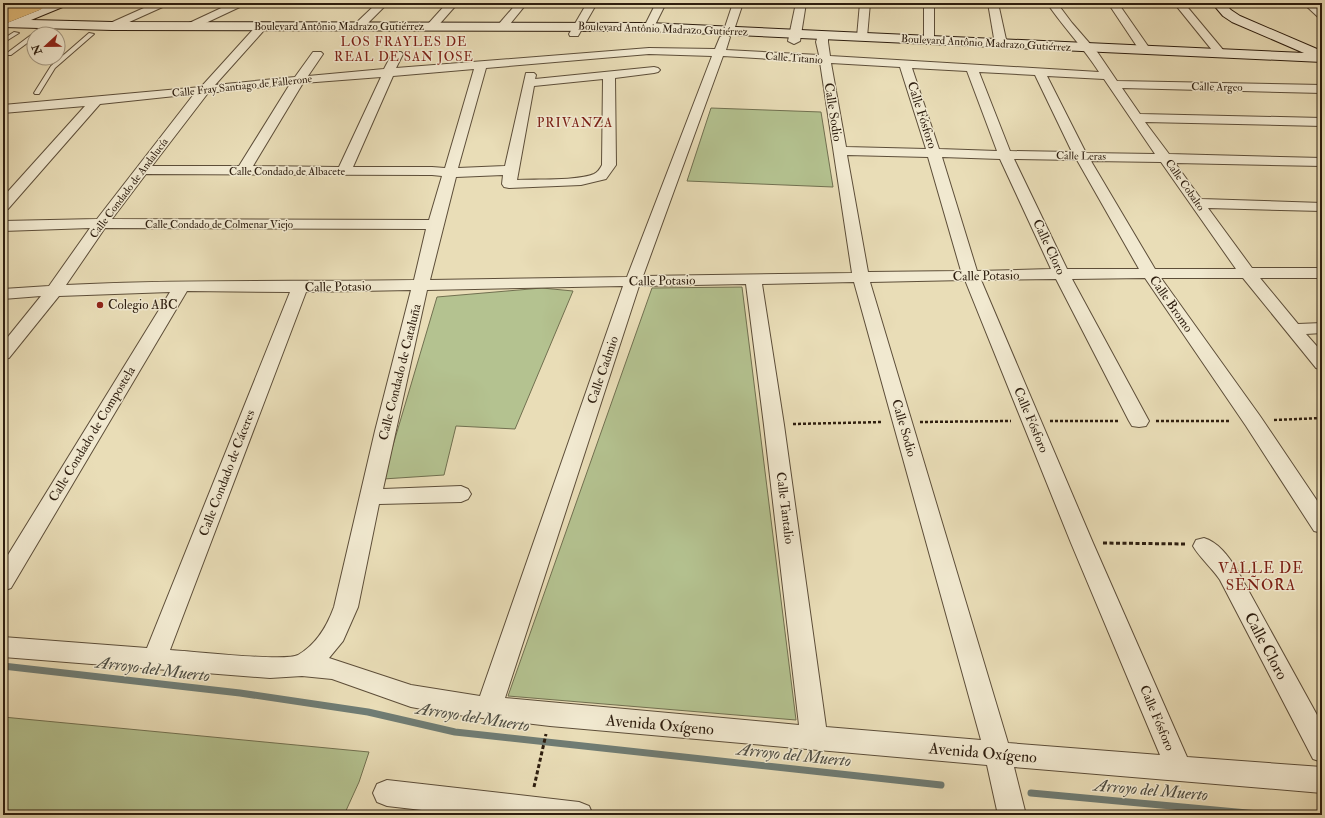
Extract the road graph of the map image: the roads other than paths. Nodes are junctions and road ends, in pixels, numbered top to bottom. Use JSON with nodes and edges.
{"nodes":[{"id":1,"x":10,"y":3,"type":"edge"},
{"id":2,"x":38,"y":3,"type":"edge"},
{"id":3,"x":61,"y":3,"type":"edge"},
{"id":4,"x":163,"y":3,"type":"edge"},
{"id":5,"x":240,"y":3,"type":"edge"},
{"id":6,"x":383,"y":3,"type":"edge"},
{"id":7,"x":453,"y":3,"type":"edge"},
{"id":8,"x":522,"y":3,"type":"edge"},
{"id":9,"x":592,"y":3,"type":"edge"},
{"id":10,"x":661,"y":3,"type":"edge"},
{"id":11,"x":738,"y":3,"type":"edge"},
{"id":12,"x":801,"y":3,"type":"edge"},
{"id":13,"x":865,"y":3,"type":"edge"},
{"id":14,"x":929,"y":3,"type":"edge"},
{"id":15,"x":993,"y":3,"type":"edge"},
{"id":16,"x":1052,"y":3,"type":"edge"},
{"id":17,"x":1113,"y":3,"type":"edge"},
{"id":18,"x":1179,"y":3,"type":"edge"},
{"id":19,"x":1218,"y":3,"type":"edge"},
{"id":20,"x":1234,"y":3,"type":"edge"},
{"id":21,"x":1308,"y":3,"type":"edge"},
{"id":22,"x":3,"y":6,"type":"edge"},
{"id":23,"x":3,"y":10,"type":"edge"},
{"id":24,"x":1322,"y":15,"type":"edge"},
{"id":25,"x":6,"y":26,"type":"edge"},
{"id":26,"x":80,"y":26,"type":"junction"},
{"id":27,"x":112,"y":26,"type":"junction"},
{"id":28,"x":191,"y":26,"type":"junction"},
{"id":29,"x":359,"y":26,"type":"junction"},
{"id":30,"x":432,"y":26,"type":"junction"},
{"id":31,"x":502,"y":27,"type":"junction"},
{"id":32,"x":649,"y":27,"type":"junction"},
{"id":33,"x":259,"y":30,"type":"junction"},
{"id":34,"x":576,"y":30,"type":"junction"},
{"id":35,"x":26,"y":32,"type":"edge"},
{"id":36,"x":66,"y":34,"type":"edge"},
{"id":37,"x":91,"y":34,"type":"junction"},
{"id":38,"x":795,"y":37,"type":"junction"},
{"id":39,"x":862,"y":37,"type":"junction"},
{"id":40,"x":822,"y":38,"type":"junction"},
{"id":41,"x":725,"y":40,"type":"junction"},
{"id":42,"x":929,"y":40,"type":"junction"},
{"id":43,"x":3,"y":41,"type":"edge"},
{"id":44,"x":26,"y":41,"type":"edge"},
{"id":45,"x":1000,"y":44,"type":"junction"},
{"id":46,"x":1322,"y":47,"type":"edge"},
{"id":47,"x":1144,"y":50,"type":"junction"},
{"id":48,"x":1091,"y":51,"type":"junction"},
{"id":49,"x":1220,"y":53,"type":"junction"},
{"id":50,"x":9,"y":54,"type":"dead end"},
{"id":51,"x":317,"y":54,"type":"dead end"},
{"id":52,"x":398,"y":54,"type":"dead end"},
{"id":53,"x":1322,"y":58,"type":"edge"},
{"id":54,"x":825,"y":60,"type":"junction"},
{"id":55,"x":905,"y":64,"type":"junction"},
{"id":56,"x":481,"y":66,"type":"junction"},
{"id":57,"x":1322,"y":66,"type":"edge"},
{"id":58,"x":972,"y":68,"type":"junction"},
{"id":59,"x":654,"y":70,"type":"dead end"},
{"id":60,"x":1039,"y":72,"type":"junction"},
{"id":61,"x":389,"y":73,"type":"junction"},
{"id":62,"x":609,"y":74,"type":"junction"},
{"id":63,"x":299,"y":80,"type":"junction"},
{"id":64,"x":1110,"y":80,"type":"junction"},
{"id":65,"x":1322,"y":89,"type":"edge"},
{"id":66,"x":204,"y":90,"type":"junction"},
{"id":67,"x":37,"y":92,"type":"dead end"},
{"id":68,"x":96,"y":101,"type":"junction"},
{"id":69,"x":3,"y":109,"type":"edge"},
{"id":70,"x":1136,"y":118,"type":"junction"},
{"id":71,"x":1322,"y":122,"type":"edge"},
{"id":72,"x":840,"y":151,"type":"junction"},
{"id":73,"x":934,"y":153,"type":"junction"},
{"id":74,"x":1005,"y":154,"type":"junction"},
{"id":75,"x":1081,"y":156,"type":"junction"},
{"id":76,"x":1166,"y":158,"type":"junction"},
{"id":77,"x":1322,"y":162,"type":"edge"},
{"id":78,"x":511,"y":166,"type":"junction"},
{"id":79,"x":142,"y":170,"type":"junction"},
{"id":80,"x":244,"y":170,"type":"junction"},
{"id":81,"x":444,"y":170,"type":"junction"},
{"id":82,"x":344,"y":171,"type":"junction"},
{"id":83,"x":1197,"y":203,"type":"junction"},
{"id":84,"x":3,"y":206,"type":"edge"},
{"id":85,"x":1322,"y":207,"type":"edge"},
{"id":86,"x":101,"y":223,"type":"junction"},
{"id":87,"x":435,"y":225,"type":"junction"},
{"id":88,"x":3,"y":226,"type":"edge"},
{"id":89,"x":1322,"y":273,"type":"edge"},
{"id":90,"x":1061,"y":274,"type":"junction"},
{"id":91,"x":1150,"y":274,"type":"junction"},
{"id":92,"x":1248,"y":274,"type":"junction"},
{"id":93,"x":971,"y":276,"type":"junction"},
{"id":94,"x":861,"y":278,"type":"junction"},
{"id":95,"x":754,"y":279,"type":"junction"},
{"id":96,"x":633,"y":281,"type":"junction"},
{"id":97,"x":182,"y":286,"type":"junction"},
{"id":98,"x":422,"y":286,"type":"junction"},
{"id":99,"x":300,"y":287,"type":"junction"},
{"id":100,"x":55,"y":290,"type":"junction"},
{"id":101,"x":3,"y":294,"type":"edge"},
{"id":102,"x":1292,"y":328,"type":"junction"},
{"id":103,"x":1322,"y":328,"type":"edge"},
{"id":104,"x":3,"y":354,"type":"edge"},
{"id":105,"x":1322,"y":364,"type":"edge"},
{"id":106,"x":1139,"y":421,"type":"dead end"},
{"id":107,"x":461,"y":494,"type":"dead end"},
{"id":108,"x":370,"y":497,"type":"junction"},
{"id":109,"x":1322,"y":525,"type":"edge"},
{"id":110,"x":1204,"y":546,"type":"road end"},
{"id":111,"x":3,"y":582,"type":"edge"},
{"id":112,"x":3,"y":647,"type":"edge"},
{"id":113,"x":156,"y":658,"type":"junction"},
{"id":114,"x":302,"y":666,"type":"junction"},
{"id":115,"x":490,"y":707,"type":"junction"},
{"id":116,"x":814,"y":738,"type":"junction"},
{"id":117,"x":1322,"y":750,"type":"edge"},
{"id":118,"x":998,"y":754,"type":"junction"},
{"id":119,"x":1179,"y":768,"type":"junction"},
{"id":120,"x":1322,"y":780,"type":"edge"},
{"id":121,"x":387,"y":793,"type":"dead end"},
{"id":122,"x":579,"y":815,"type":"edge"},
{"id":123,"x":1012,"y":815,"type":"edge"}],
"edges":[{"from":1,"to":22,"type":"main road"},
{"from":2,"to":25,"type":"main road","bridge":true},
{"from":3,"to":23,"type":"street"},
{"from":3,"to":25,"type":"street"},
{"from":3,"to":26,"type":"street"},
{"from":4,"to":27,"type":"street"},
{"from":5,"to":28,"type":"street"},
{"from":6,"to":29,"type":"street"},
{"from":7,"to":30,"type":"street"},
{"from":8,"to":31,"type":"street"},
{"from":9,"to":34,"type":"street"},
{"from":10,"to":32,"type":"street"},
{"from":11,"to":41,"type":"street","name":"Calle Cadmio"},
{"from":12,"to":38,"type":"street"},
{"from":13,"to":39,"type":"street"},
{"from":14,"to":42,"type":"street"},
{"from":15,"to":45,"type":"street"},
{"from":16,"to":48,"type":"street","name":"Calle Cobalto"},
{"from":17,"to":47,"type":"street"},
{"from":18,"to":49,"type":"street"},
{"from":19,"to":53,"type":"street"},
{"from":20,"to":46,"type":"street"},
{"from":21,"to":24,"type":"street"},
{"from":25,"to":26,"type":"street","name":"Boulevard Antônio Madrazo Gutiérrez"},
{"from":25,"to":35,"type":"street","name":"Boulevard Antônio Madrazo Gutiérrez"},
{"from":25,"to":43,"type":"lane"},
{"from":26,"to":27,"type":"street","name":"Boulevard Antônio Madrazo Gutiérrez"},
{"from":27,"to":28,"type":"street","name":"Boulevard Antônio Madrazo Gutiérrez"},
{"from":28,"to":33,"type":"street","name":"Boulevard Antônio Madrazo Gutiérrez"},
{"from":29,"to":30,"type":"street","name":"Boulevard Antônio Madrazo Gutiérrez"},
{"from":29,"to":33,"type":"street","name":"Boulevard Antônio Madrazo Gutiérrez"},
{"from":30,"to":31,"type":"street","name":"Boulevard Antônio Madrazo Gutiérrez"},
{"from":31,"to":34,"type":"street","name":"Boulevard Antônio Madrazo Gutiérrez"},
{"from":32,"to":34,"type":"street","name":"Boulevard Antônio Madrazo Gutiérrez"},
{"from":32,"to":41,"type":"street","name":"Boulevard Antônio Madrazo Gutiérrez"},
{"from":33,"to":34,"type":"street","name":"Boulevard Antônio Madrazo Gutiérrez"},
{"from":33,"to":37,"type":"street","name":"Boulevard Antônio Madrazo Gutiérrez"},
{"from":33,"to":66,"type":"street","name":"Calle Condado de Andalucía"},
{"from":34,"to":41,"type":"street","name":"Boulevard Antônio Madrazo Gutiérrez"},
{"from":36,"to":37,"type":"street","name":"Boulevard Antônio Madrazo Gutiérrez"},
{"from":37,"to":67,"type":"lane"},
{"from":38,"to":40,"type":"street","name":"Boulevard Antônio Madrazo Gutiérrez"},
{"from":38,"to":41,"type":"street","name":"Boulevard Antônio Madrazo Gutiérrez"},
{"from":39,"to":40,"type":"street","name":"Boulevard Antônio Madrazo Gutiérrez"},
{"from":39,"to":42,"type":"street","name":"Boulevard Antônio Madrazo Gutiérrez"},
{"from":40,"to":48,"type":"street","name":"Boulevard Antônio Madrazo Gutiérrez"},
{"from":40,"to":54,"type":"street","name":"Calle Sodio"},
{"from":41,"to":54,"type":"street","name":"Calle Titanio"},
{"from":41,"to":56,"type":"street","name":"Calle Titanio"},
{"from":41,"to":96,"type":"street","name":"Calle Cadmio"},
{"from":42,"to":45,"type":"street","name":"Boulevard Antônio Madrazo Gutiérrez"},
{"from":44,"to":50,"type":"lane"},
{"from":45,"to":48,"type":"street","name":"Boulevard Antônio Madrazo Gutiérrez"},
{"from":47,"to":48,"type":"street","name":"Boulevard Antônio Madrazo Gutiérrez"},
{"from":47,"to":49,"type":"street","name":"Boulevard Antônio Madrazo Gutiérrez"},
{"from":48,"to":57,"type":"street","name":"Boulevard Antônio Madrazo Gutiérrez"},
{"from":48,"to":64,"type":"street","name":"Calle Cobalto"},
{"from":49,"to":53,"type":"street","name":"Boulevard Antônio Madrazo Gutiérrez"},
{"from":51,"to":63,"type":"street"},
{"from":52,"to":61,"type":"street"},
{"from":54,"to":55,"type":"street","name":"Calle Titanio"},
{"from":54,"to":72,"type":"street","name":"Calle Sodio"},
{"from":55,"to":58,"type":"street","name":"Calle Titanio"},
{"from":55,"to":73,"type":"street","name":"Calle Fósforo"},
{"from":56,"to":61,"type":"street","name":"Calle Fray Santiago de Fallerone"},
{"from":56,"to":81,"type":"street","name":"Calle Condado de Cataluña"},
{"from":58,"to":60,"type":"street","name":"Calle Titanio"},
{"from":58,"to":74,"type":"street","name":"Calle Cloro"},
{"from":59,"to":62,"type":"street"},
{"from":60,"to":64,"type":"street","name":"Calle Titanio"},
{"from":60,"to":75,"type":"street","name":"Calle Bromo"},
{"from":61,"to":63,"type":"street","name":"Calle Fray Santiago de Fallerone"},
{"from":61,"to":82,"type":"street"},
{"from":62,"to":78,"type":"street"},
{"from":62,"to":78,"type":"street"},
{"from":63,"to":66,"type":"street","name":"Calle Fray Santiago de Fallerone"},
{"from":63,"to":80,"type":"street"},
{"from":64,"to":65,"type":"street","name":"Calle Argeo"},
{"from":64,"to":70,"type":"street","name":"Calle Cobalto"},
{"from":66,"to":68,"type":"street","name":"Calle Fray Santiago de Fallerone"},
{"from":66,"to":79,"type":"street","name":"Calle Condado de Andalucía"},
{"from":68,"to":69,"type":"street","name":"Calle Fray Santiago de Fallerone"},
{"from":68,"to":84,"type":"street"},
{"from":70,"to":71,"type":"street"},
{"from":70,"to":76,"type":"street","name":"Calle Cobalto"},
{"from":72,"to":73,"type":"street","name":"Calle Leras"},
{"from":72,"to":94,"type":"street","name":"Calle Sodio"},
{"from":73,"to":74,"type":"street","name":"Calle Leras"},
{"from":73,"to":93,"type":"street","name":"Calle Fósforo"},
{"from":74,"to":75,"type":"street","name":"Calle Leras"},
{"from":74,"to":90,"type":"street","name":"Calle Cloro"},
{"from":75,"to":76,"type":"street","name":"Calle Leras"},
{"from":75,"to":91,"type":"street","name":"Calle Bromo"},
{"from":76,"to":77,"type":"street","name":"Calle Leras"},
{"from":76,"to":83,"type":"street","name":"Calle Cobalto"},
{"from":78,"to":81,"type":"street","name":"Calle Condado de Albacete"},
{"from":79,"to":80,"type":"street","name":"Calle Condado de Albacete"},
{"from":79,"to":86,"type":"street","name":"Calle Condado de Andalucía"},
{"from":80,"to":82,"type":"street","name":"Calle Condado de Albacete"},
{"from":81,"to":82,"type":"street","name":"Calle Condado de Albacete"},
{"from":81,"to":87,"type":"street","name":"Calle Condado de Cataluña"},
{"from":83,"to":85,"type":"street"},
{"from":83,"to":92,"type":"street","name":"Calle Cobalto"},
{"from":86,"to":87,"type":"street","name":"Calle Condado de Colmenar Viejo"},
{"from":86,"to":88,"type":"street","name":"Calle Condado de Colmenar Viejo"},
{"from":86,"to":100,"type":"street","name":"Calle Condado de Andalucía"},
{"from":87,"to":98,"type":"street","name":"Calle Condado de Cataluña"},
{"from":89,"to":92,"type":"street","name":"Calle Potasio"},
{"from":90,"to":91,"type":"street","name":"Calle Potasio"},
{"from":90,"to":93,"type":"street","name":"Calle Potasio"},
{"from":90,"to":106,"type":"street","name":"Calle Cloro"},
{"from":91,"to":92,"type":"street","name":"Calle Potasio"},
{"from":91,"to":109,"type":"street","name":"Calle Bromo"},
{"from":92,"to":102,"type":"street","name":"Calle Cobalto"},
{"from":93,"to":94,"type":"street","name":"Calle Potasio"},
{"from":93,"to":119,"type":"street","name":"Calle Fósforo"},
{"from":94,"to":95,"type":"street","name":"Calle Potasio"},
{"from":94,"to":118,"type":"street","name":"Calle Sodio"},
{"from":95,"to":96,"type":"street","name":"Calle Potasio"},
{"from":95,"to":116,"type":"street","name":"Calle Tantalio"},
{"from":96,"to":98,"type":"street","name":"Calle Potasio"},
{"from":96,"to":115,"type":"street","name":"Calle Cadmio"},
{"from":97,"to":99,"type":"street","name":"Calle Potasio"},
{"from":97,"to":100,"type":"street","name":"Calle Potasio"},
{"from":97,"to":111,"type":"street","name":"Calle Condado de Compostela"},
{"from":98,"to":99,"type":"street","name":"Calle Potasio"},
{"from":98,"to":108,"type":"street","name":"Calle Condado de Cataluña"},
{"from":99,"to":113,"type":"street","name":"Calle Condado de Cáceres"},
{"from":100,"to":101,"type":"street","name":"Calle Potasio"},
{"from":100,"to":104,"type":"street","name":"Calle Condado de Andalucía"},
{"from":102,"to":103,"type":"street"},
{"from":102,"to":105,"type":"street","name":"Calle Cobalto"},
{"from":107,"to":108,"type":"street"},
{"from":108,"to":114,"type":"street","name":"Calle Condado de Cataluña"},
{"from":110,"to":117,"type":"street","name":"Calle Cloro"},
{"from":112,"to":113,"type":"street","name":"Avenida Oxígeno"},
{"from":113,"to":114,"type":"street","name":"Avenida Oxígeno"},
{"from":114,"to":115,"type":"street","name":"Avenida Oxígeno"},
{"from":115,"to":116,"type":"street","name":"Avenida Oxígeno"},
{"from":116,"to":118,"type":"street","name":"Avenida Oxígeno"},
{"from":118,"to":119,"type":"street","name":"Avenida Oxígeno"},
{"from":118,"to":123,"type":"street","name":"Calle Sodio"},
{"from":119,"to":120,"type":"street","name":"Avenida Oxígeno"},
{"from":121,"to":122,"type":"street"}]}
